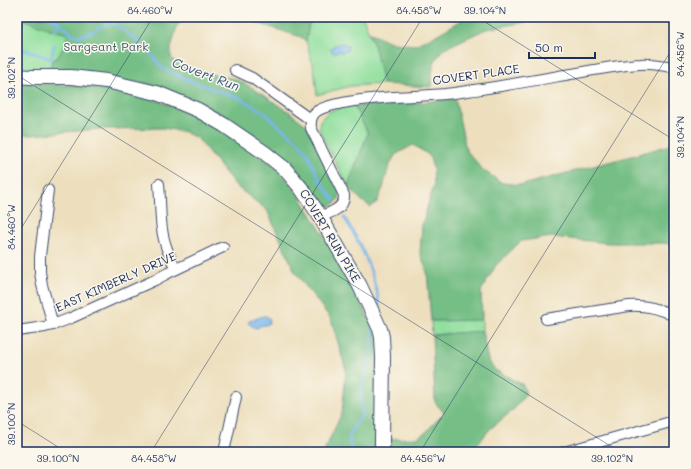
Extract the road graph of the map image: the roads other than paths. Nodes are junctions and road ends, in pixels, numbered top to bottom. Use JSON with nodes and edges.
{"nodes":[{"id":1,"x":674,"y":67,"type":"edge"},
{"id":2,"x":235,"y":70,"type":"dead end"},
{"id":3,"x":17,"y":76,"type":"edge"},
{"id":4,"x":311,"y":120,"type":"junction"},
{"id":5,"x":160,"y":184,"type":"dead end"},
{"id":6,"x":48,"y":190,"type":"dead end"},
{"id":7,"x":320,"y":216,"type":"junction"},
{"id":8,"x":223,"y":247,"type":"dead end"},
{"id":9,"x":176,"y":269,"type":"junction"},
{"id":10,"x":674,"y":316,"type":"edge"},
{"id":11,"x":546,"y":319,"type":"dead end"},
{"id":12,"x":53,"y":325,"type":"junction"},
{"id":13,"x":17,"y":331,"type":"edge"},
{"id":14,"x":236,"y":397,"type":"dead end"},
{"id":15,"x":674,"y":422,"type":"edge"},
{"id":16,"x":224,"y":452,"type":"edge"},
{"id":17,"x":383,"y":452,"type":"edge"},
{"id":18,"x":564,"y":452,"type":"edge"}],
"edges":[{"from":1,"to":4,"type":"street","name":"COVERT PLACE"},
{"from":2,"to":4,"type":"street"},
{"from":3,"to":7,"type":"street","name":"COVERT RUN PIKE"},
{"from":4,"to":7,"type":"street"},
{"from":5,"to":9,"type":"street"},
{"from":6,"to":12,"type":"street"},
{"from":7,"to":17,"type":"street","name":"COVERT RUN PIKE"},
{"from":8,"to":9,"type":"street","name":"EAST KIMBERLY DRIVE"},
{"from":9,"to":12,"type":"street","name":"EAST KIMBERLY DRIVE"},
{"from":10,"to":11,"type":"street"},
{"from":12,"to":13,"type":"street","name":"EAST KIMBERLY DRIVE"},
{"from":14,"to":16,"type":"street"},
{"from":15,"to":18,"type":"street"}]}
